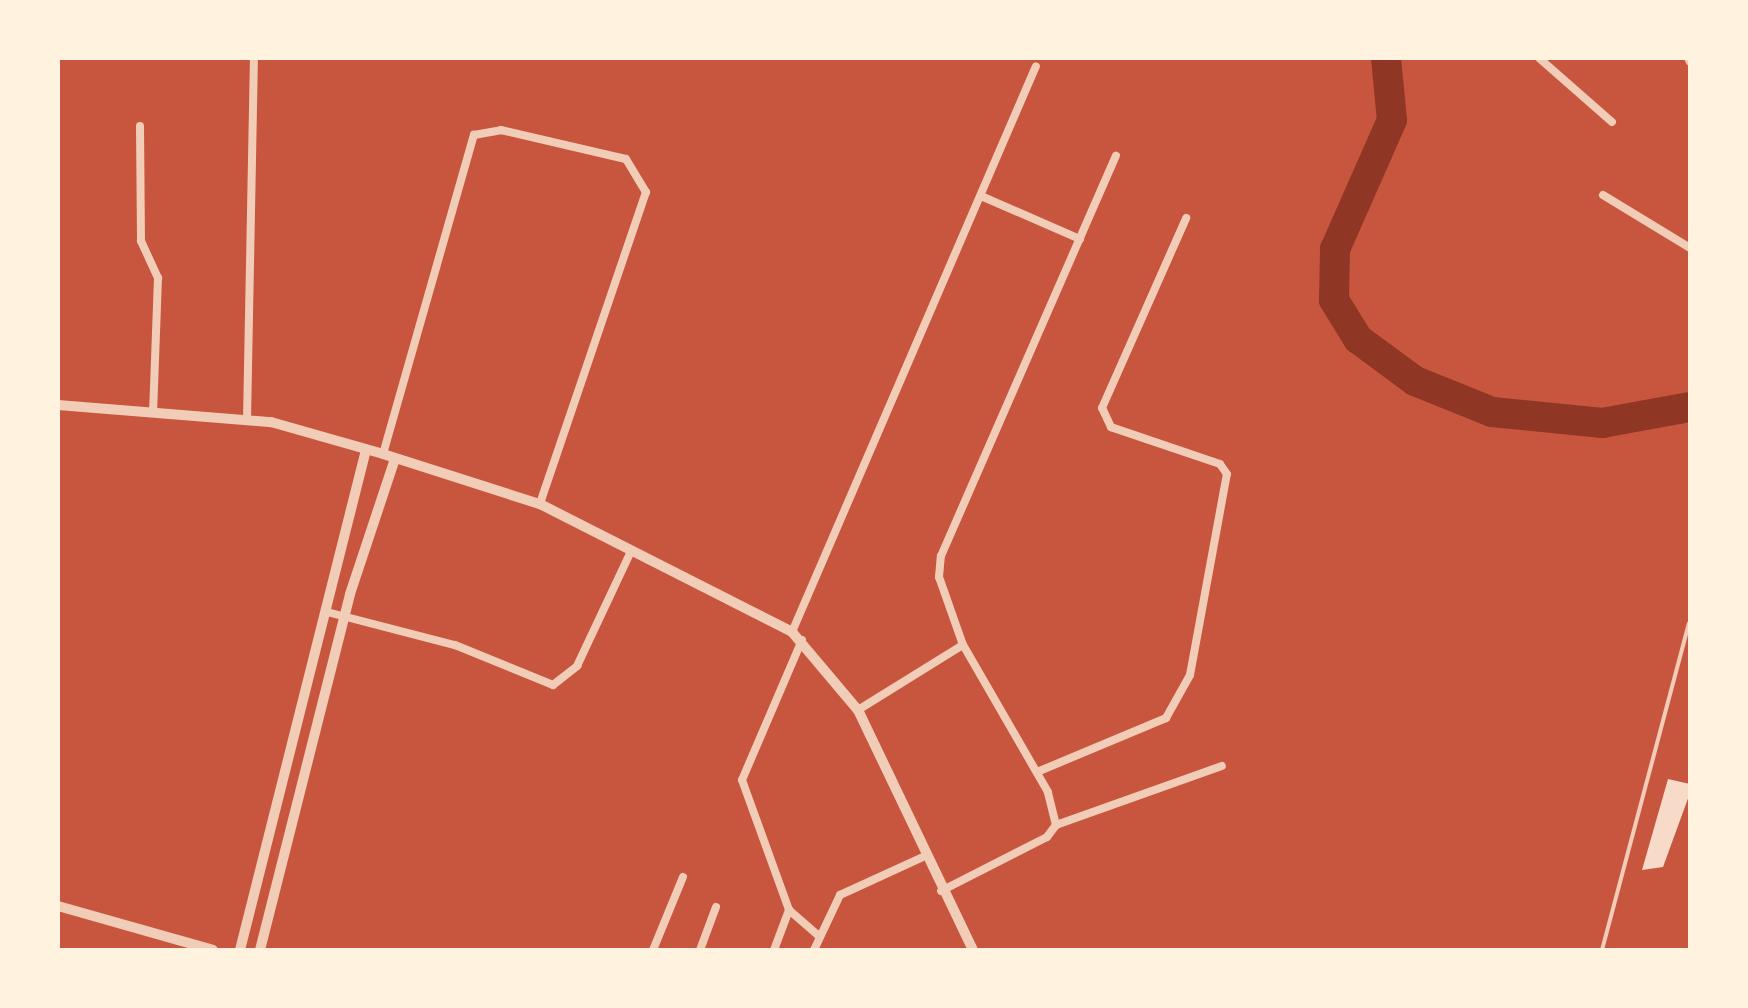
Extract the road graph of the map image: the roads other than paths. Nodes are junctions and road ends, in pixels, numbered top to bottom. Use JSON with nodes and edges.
{"nodes":[{"id":1,"x":254,"y":58,"type":"edge"},
{"id":2,"x":1539,"y":58,"type":"edge"},
{"id":3,"x":1036,"y":66,"type":"dead end"},
{"id":4,"x":1612,"y":122,"type":"dead end"},
{"id":5,"x":140,"y":126,"type":"dead end"},
{"id":6,"x":1116,"y":156,"type":"dead end"},
{"id":7,"x":1603,"y":195,"type":"dead end"},
{"id":8,"x":981,"y":196,"type":"junction"},
{"id":9,"x":1186,"y":218,"type":"dead end"},
{"id":10,"x":1080,"y":239,"type":"junction"},
{"id":11,"x":1690,"y":248,"type":"edge"},
{"id":12,"x":58,"y":405,"type":"edge"},
{"id":13,"x":153,"y":412,"type":"junction"},
{"id":14,"x":247,"y":420,"type":"junction"},
{"id":15,"x":366,"y":450,"type":"junction"},
{"id":16,"x":383,"y":454,"type":"junction"},
{"id":17,"x":395,"y":459,"type":"junction"},
{"id":18,"x":540,"y":504,"type":"junction"},
{"id":19,"x":631,"y":551,"type":"junction"},
{"id":20,"x":327,"y":612,"type":"junction"},
{"id":21,"x":344,"y":616,"type":"junction"},
{"id":22,"x":1689,"y":623,"type":"edge"},
{"id":23,"x":792,"y":632,"type":"junction"},
{"id":24,"x":802,"y":640,"type":"junction"},
{"id":25,"x":963,"y":645,"type":"junction"},
{"id":26,"x":302,"y":709,"type":"junction"},
{"id":27,"x":858,"y":710,"type":"junction"},
{"id":28,"x":319,"y":714,"type":"junction"},
{"id":29,"x":1222,"y":766,"type":"dead end"},
{"id":30,"x":1037,"y":772,"type":"junction"},
{"id":31,"x":1056,"y":825,"type":"junction"},
{"id":32,"x":925,"y":856,"type":"junction"},
{"id":33,"x":683,"y":877,"type":"dead end"},
{"id":34,"x":941,"y":891,"type":"junction"},
{"id":35,"x":58,"y":906,"type":"edge"},
{"id":36,"x":716,"y":907,"type":"dead end"},
{"id":37,"x":789,"y":910,"type":"junction"},
{"id":38,"x":819,"y":936,"type":"junction"},
{"id":39,"x":213,"y":950,"type":"edge"},
{"id":40,"x":240,"y":950,"type":"edge"},
{"id":41,"x":260,"y":950,"type":"edge"},
{"id":42,"x":653,"y":950,"type":"edge"},
{"id":43,"x":700,"y":950,"type":"edge"},
{"id":44,"x":774,"y":950,"type":"edge"},
{"id":45,"x":814,"y":950,"type":"edge"},
{"id":46,"x":973,"y":950,"type":"edge"},
{"id":47,"x":1602,"y":950,"type":"edge"}],
"edges":[{"from":1,"to":14,"type":"street"},
{"from":2,"to":4,"type":"street"},
{"from":3,"to":8,"type":"street"},
{"from":5,"to":13,"type":"street"},
{"from":6,"to":10,"type":"street"},
{"from":7,"to":11,"type":"street"},
{"from":8,"to":10,"type":"street"},
{"from":8,"to":23,"type":"street"},
{"from":9,"to":30,"type":"street"},
{"from":10,"to":25,"type":"street"},
{"from":12,"to":13,"type":"street"},
{"from":13,"to":14,"type":"street"},
{"from":14,"to":15,"type":"street"},
{"from":15,"to":16,"type":"street"},
{"from":15,"to":20,"type":"street"},
{"from":16,"to":17,"type":"street"},
{"from":16,"to":18,"type":"street"},
{"from":17,"to":18,"type":"street"},
{"from":17,"to":21,"type":"street"},
{"from":18,"to":19,"type":"street"},
{"from":19,"to":21,"type":"street"},
{"from":19,"to":23,"type":"street"},
{"from":20,"to":21,"type":"street"},
{"from":20,"to":26,"type":"street"},
{"from":21,"to":28,"type":"street"},
{"from":22,"to":47,"type":"lane"},
{"from":23,"to":24,"type":"street"},
{"from":24,"to":27,"type":"street"},
{"from":24,"to":37,"type":"street"},
{"from":25,"to":27,"type":"street"},
{"from":25,"to":30,"type":"street"},
{"from":26,"to":28,"type":"street"},
{"from":26,"to":40,"type":"street"},
{"from":27,"to":32,"type":"street"},
{"from":28,"to":41,"type":"street"},
{"from":29,"to":31,"type":"street"},
{"from":30,"to":31,"type":"street"},
{"from":31,"to":34,"type":"street"},
{"from":32,"to":34,"type":"street"},
{"from":32,"to":38,"type":"street"},
{"from":33,"to":42,"type":"street"},
{"from":34,"to":46,"type":"street"},
{"from":35,"to":39,"type":"street"},
{"from":36,"to":43,"type":"street"},
{"from":37,"to":38,"type":"street"},
{"from":37,"to":44,"type":"street"},
{"from":38,"to":45,"type":"street"}]}
